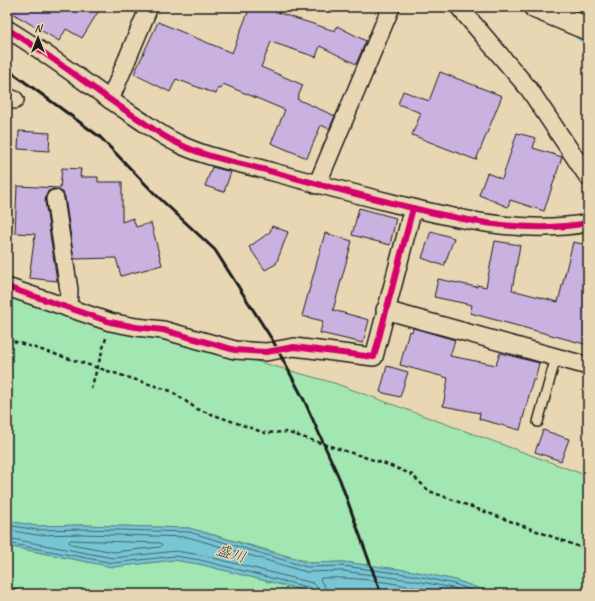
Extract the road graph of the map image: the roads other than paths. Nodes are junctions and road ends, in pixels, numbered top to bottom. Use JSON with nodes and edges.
{"nodes":[{"id":1,"x":149,"y":7,"type":"edge"},
{"id":2,"x":391,"y":7,"type":"edge"},
{"id":3,"x":459,"y":7,"type":"edge"},
{"id":4,"x":536,"y":7,"type":"edge"},
{"id":5,"x":7,"y":29,"type":"edge"},
{"id":6,"x":588,"y":29,"type":"edge"},
{"id":7,"x":110,"y":100,"type":"junction"},
{"id":8,"x":588,"y":176,"type":"edge"},
{"id":9,"x":317,"y":185,"type":"junction"},
{"id":10,"x":55,"y":199,"type":"dead end"},
{"id":11,"x":413,"y":208,"type":"junction"},
{"id":12,"x":588,"y":223,"type":"edge"},
{"id":13,"x":7,"y":287,"type":"edge"},
{"id":14,"x":68,"y":308,"type":"junction"},
{"id":15,"x":386,"y":310,"type":"junction"},
{"id":16,"x":556,"y":357,"type":"junction"},
{"id":17,"x":588,"y":366,"type":"edge"},
{"id":18,"x":538,"y":422,"type":"dead end"}],
"edges":[{"from":1,"to":7,"type":"street"},
{"from":2,"to":9,"type":"street"},
{"from":3,"to":8,"type":"street"},
{"from":4,"to":6,"type":"main road"},
{"from":5,"to":7,"type":"street"},
{"from":7,"to":9,"type":"street"},
{"from":9,"to":11,"type":"street"},
{"from":10,"to":14,"type":"street"},
{"from":11,"to":12,"type":"street"},
{"from":11,"to":15,"type":"street"},
{"from":13,"to":14,"type":"street"},
{"from":14,"to":15,"type":"street"},
{"from":15,"to":16,"type":"street"},
{"from":16,"to":17,"type":"street"},
{"from":16,"to":18,"type":"lane"}]}
